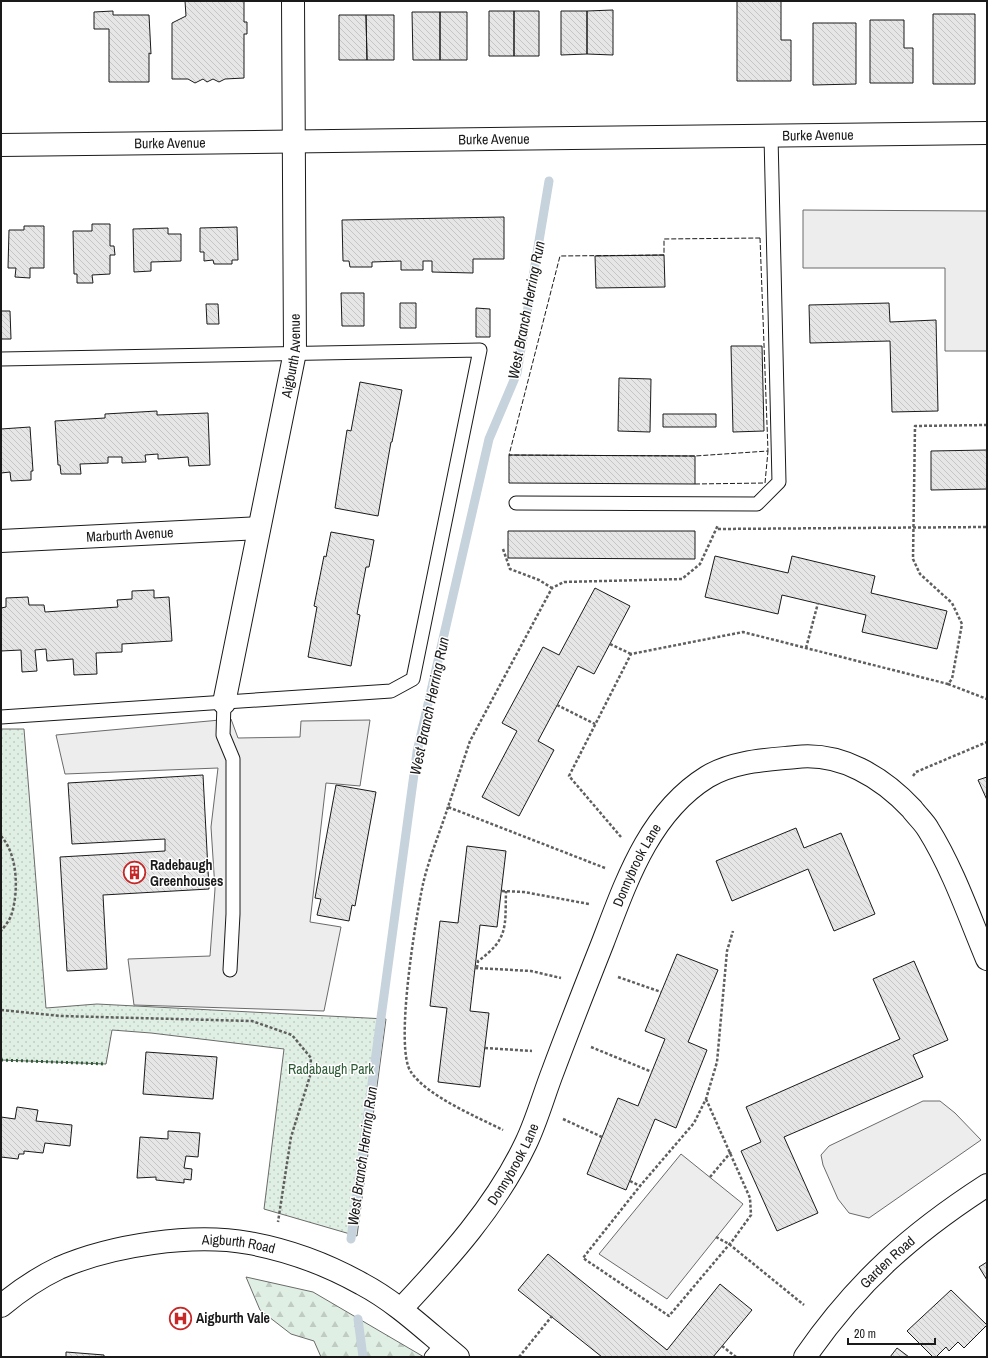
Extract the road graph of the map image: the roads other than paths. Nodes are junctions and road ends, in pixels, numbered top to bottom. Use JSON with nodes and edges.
{"nodes":[{"id":1,"x":294,"y":1,"type":"edge"},
{"id":2,"x":987,"y":133,"type":"edge"},
{"id":3,"x":771,"y":136,"type":"junction"},
{"id":4,"x":294,"y":142,"type":"junction"},
{"id":5,"x":1,"y":145,"type":"edge"},
{"id":6,"x":295,"y":352,"type":"junction"},
{"id":7,"x":1,"y":359,"type":"edge"},
{"id":8,"x":516,"y":504,"type":"dead end"},
{"id":9,"x":259,"y":528,"type":"junction"},
{"id":10,"x":1,"y":541,"type":"edge"},
{"id":11,"x":224,"y":703,"type":"junction"},
{"id":12,"x":1,"y":717,"type":"edge"},
{"id":13,"x":987,"y":959,"type":"edge"},
{"id":14,"x":230,"y":970,"type":"dead end"},
{"id":15,"x":987,"y":1185,"type":"edge"},
{"id":16,"x":1,"y":1306,"type":"edge"},
{"id":17,"x":401,"y":1309,"type":"junction"},
{"id":18,"x":444,"y":1353,"type":"edge"},
{"id":19,"x":805,"y":1357,"type":"edge"}],
"edges":[{"from":1,"to":4,"type":"street","name":"Aigburth Avenue"},
{"from":2,"to":3,"type":"street","name":"Burke Avenue"},
{"from":3,"to":4,"type":"street","name":"Burke Avenue"},
{"from":3,"to":8,"type":"lane"},
{"from":4,"to":5,"type":"street","name":"Burke Avenue"},
{"from":4,"to":6,"type":"street","name":"Aigburth Avenue"},
{"from":6,"to":7,"type":"lane"},
{"from":6,"to":9,"type":"street","name":"Aigburth Avenue"},
{"from":6,"to":11,"type":"lane"},
{"from":9,"to":10,"type":"street","name":"Marburth Avenue"},
{"from":9,"to":11,"type":"street","name":"Aigburth Avenue"},
{"from":11,"to":12,"type":"lane"},
{"from":11,"to":14,"type":"lane"},
{"from":13,"to":17,"type":"street","name":"Donnybrook Lane"},
{"from":15,"to":19,"type":"street","name":"Garden Road"},
{"from":16,"to":17,"type":"street","name":"Aigburth Road"},
{"from":17,"to":18,"type":"street","name":"Aigburth Road"}]}
